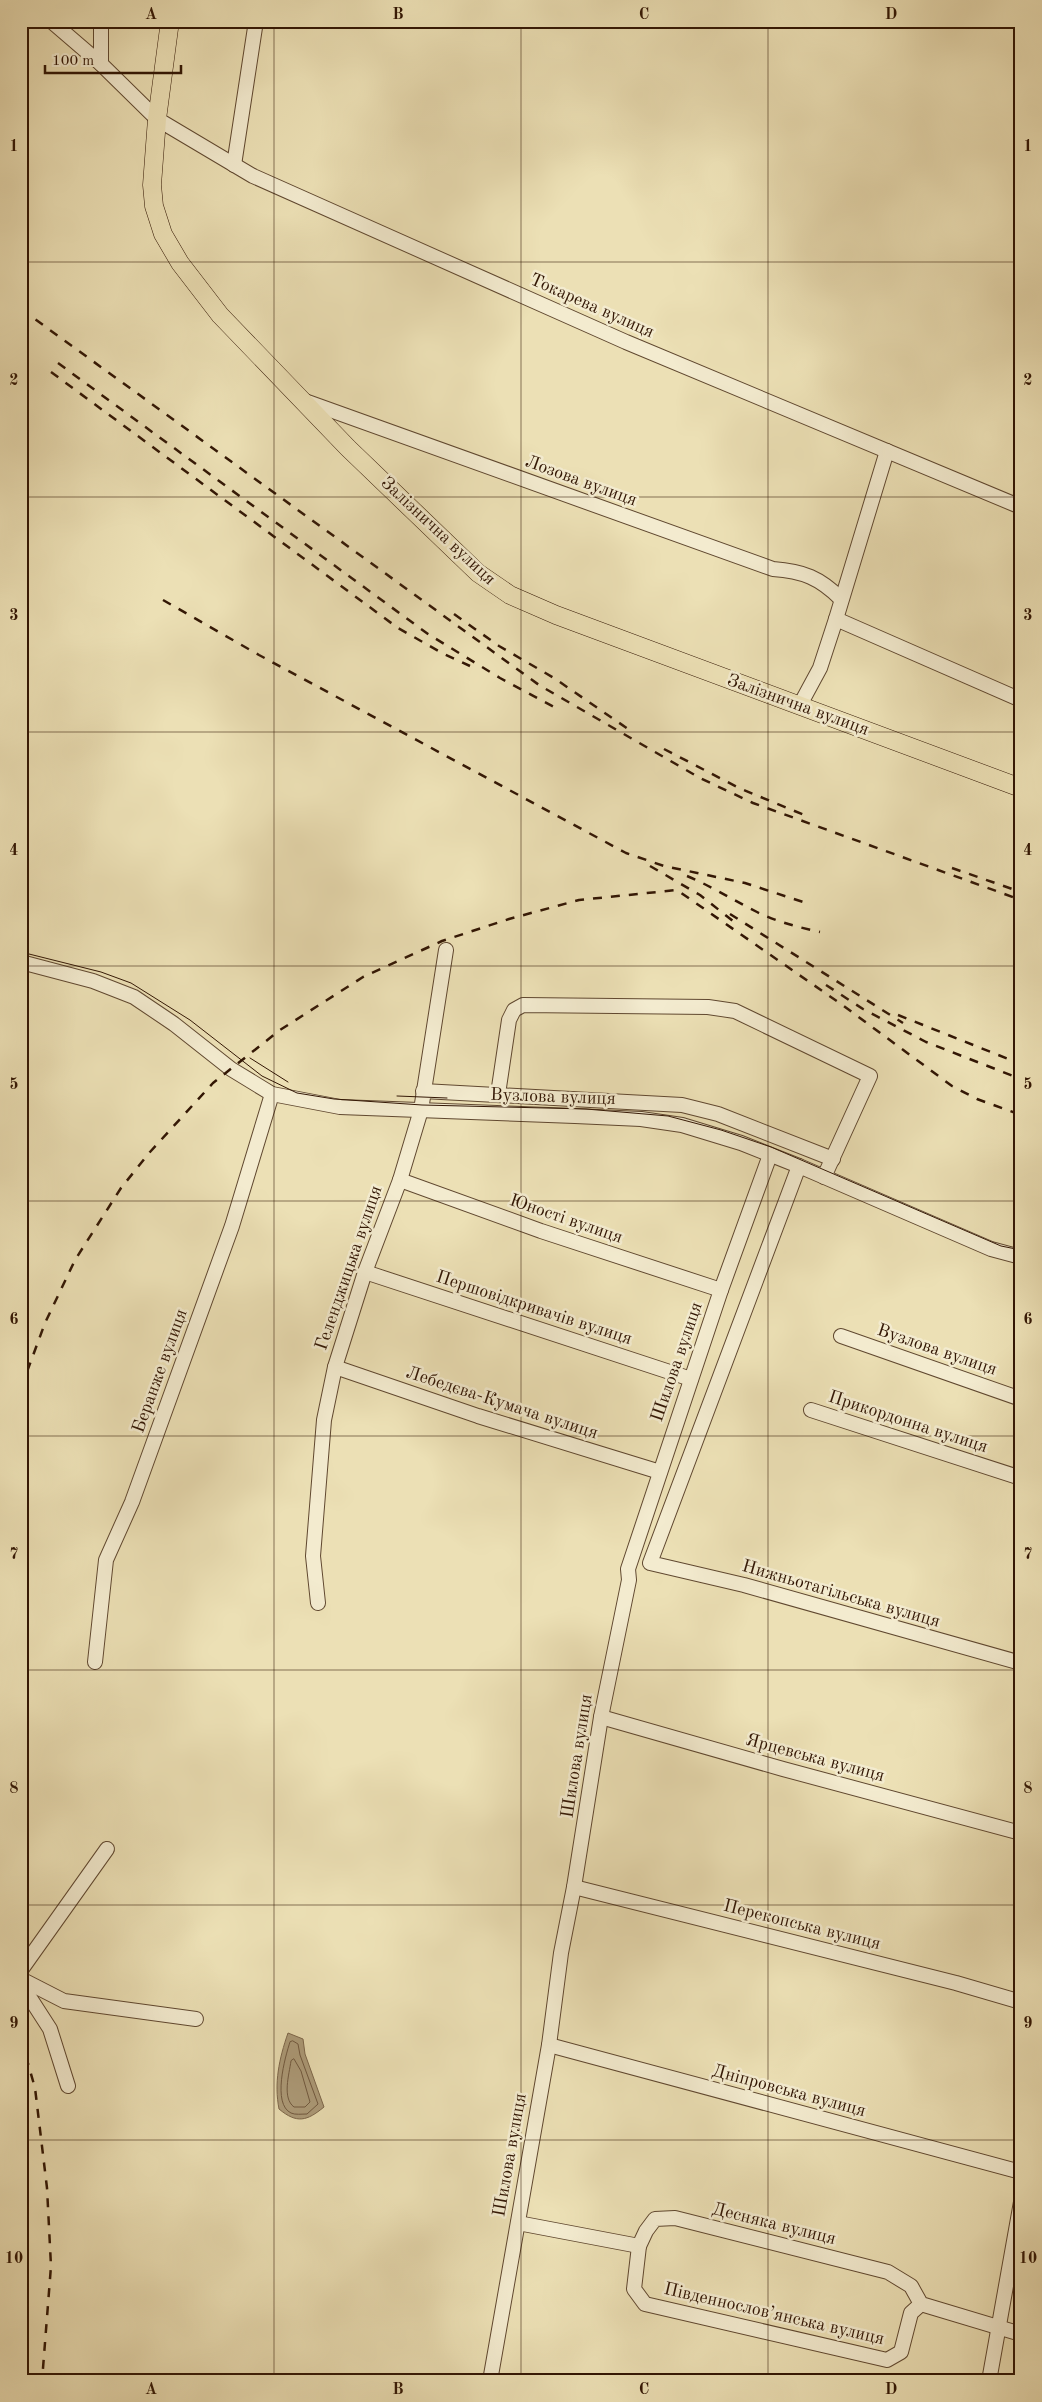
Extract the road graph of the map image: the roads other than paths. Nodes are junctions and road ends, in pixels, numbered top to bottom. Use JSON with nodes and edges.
{"nodes":[{"id":1,"x":51,"y":21,"type":"edge"},
{"id":2,"x":101,"y":21,"type":"edge"},
{"id":3,"x":170,"y":21,"type":"edge"},
{"id":4,"x":256,"y":21,"type":"edge"},
{"id":5,"x":102,"y":64,"type":"junction"},
{"id":6,"x":157,"y":119,"type":"junction"},
{"id":7,"x":234,"y":165,"type":"junction"},
{"id":8,"x":304,"y":401,"type":"junction"},
{"id":9,"x":887,"y":451,"type":"junction"},
{"id":10,"x":1021,"y":507,"type":"edge"},
{"id":11,"x":841,"y":599,"type":"junction"},
{"id":12,"x":836,"y":619,"type":"junction"},
{"id":13,"x":1021,"y":700,"type":"edge"},
{"id":14,"x":800,"y":705,"type":"junction"},
{"id":15,"x":1021,"y":788,"type":"edge"},
{"id":16,"x":446,"y":950,"type":"dead end"},
{"id":17,"x":21,"y":962,"type":"edge"},
{"id":18,"x":423,"y":1091,"type":"junction"},
{"id":19,"x":272,"y":1094,"type":"junction"},
{"id":20,"x":498,"y":1094,"type":"junction"},
{"id":21,"x":421,"y":1110,"type":"junction"},
{"id":22,"x":770,"y":1155,"type":"junction"},
{"id":23,"x":833,"y":1159,"type":"junction"},
{"id":24,"x":799,"y":1166,"type":"junction"},
{"id":25,"x":824,"y":1177,"type":"junction"},
{"id":26,"x":400,"y":1180,"type":"junction"},
{"id":27,"x":1021,"y":1257,"type":"edge"},
{"id":28,"x":365,"y":1272,"type":"junction"},
{"id":29,"x":721,"y":1290,"type":"junction"},
{"id":30,"x":841,"y":1336,"type":"dead end"},
{"id":31,"x":334,"y":1367,"type":"junction"},
{"id":32,"x":691,"y":1379,"type":"junction"},
{"id":33,"x":1021,"y":1399,"type":"edge"},
{"id":34,"x":812,"y":1410,"type":"dead end"},
{"id":35,"x":660,"y":1472,"type":"junction"},
{"id":36,"x":1021,"y":1478,"type":"edge"},
{"id":37,"x":318,"y":1603,"type":"dead end"},
{"id":38,"x":95,"y":1662,"type":"dead end"},
{"id":39,"x":1021,"y":1663,"type":"edge"},
{"id":40,"x":601,"y":1717,"type":"junction"},
{"id":41,"x":1021,"y":1833,"type":"edge"},
{"id":42,"x":107,"y":1849,"type":"dead end"},
{"id":43,"x":574,"y":1888,"type":"junction"},
{"id":44,"x":21,"y":1970,"type":"edge"},
{"id":45,"x":21,"y":1979,"type":"edge"},
{"id":46,"x":21,"y":1984,"type":"edge"},
{"id":47,"x":1021,"y":2002,"type":"edge"},
{"id":48,"x":196,"y":2019,"type":"dead end"},
{"id":49,"x":549,"y":2045,"type":"junction"},
{"id":50,"x":68,"y":2086,"type":"dead end"},
{"id":51,"x":1021,"y":2172,"type":"edge"},
{"id":52,"x":1021,"y":2202,"type":"edge"},
{"id":53,"x":518,"y":2223,"type":"junction"},
{"id":54,"x":639,"y":2246,"type":"junction"},
{"id":55,"x":921,"y":2304,"type":"junction"},
{"id":56,"x":998,"y":2327,"type":"junction"},
{"id":57,"x":1021,"y":2334,"type":"edge"},
{"id":58,"x":490,"y":2381,"type":"edge"},
{"id":59,"x":989,"y":2381,"type":"edge"}],
"edges":[{"from":1,"to":5,"type":"street","name":"Токарева вулиця"},
{"from":2,"to":5,"type":"street"},
{"from":3,"to":6,"type":"main road","name":"Залізнична вулиця"},
{"from":4,"to":7,"type":"street"},
{"from":5,"to":6,"type":"street","name":"Токарева вулиця"},
{"from":6,"to":7,"type":"street","name":"Токарева вулиця"},
{"from":6,"to":8,"type":"main road","name":"Залізнична вулиця"},
{"from":7,"to":9,"type":"street","name":"Токарева вулиця"},
{"from":8,"to":11,"type":"street","name":"Лозова вулиця"},
{"from":8,"to":14,"type":"main road","name":"Залізнична вулиця"},
{"from":9,"to":10,"type":"street","name":"Токарева вулиця"},
{"from":9,"to":11,"type":"street"},
{"from":11,"to":12,"type":"street"},
{"from":12,"to":13,"type":"street"},
{"from":12,"to":14,"type":"street"},
{"from":14,"to":15,"type":"main road","name":"Залізнична вулиця"},
{"from":16,"to":18,"type":"street","name":"Геленджицька вулиця"},
{"from":17,"to":19,"type":"street","name":"Вузлова вулиця"},
{"from":18,"to":20,"type":"street"},
{"from":18,"to":21,"type":"street","name":"Геленджицька вулиця"},
{"from":19,"to":21,"type":"street","name":"Вузлова вулиця"},
{"from":19,"to":38,"type":"street","name":"Беранже вулиця"},
{"from":20,"to":23,"type":"street"},
{"from":20,"to":23,"type":"street"},
{"from":21,"to":22,"type":"street","name":"Вузлова вулиця"},
{"from":21,"to":26,"type":"street","name":"Геленджицька вулиця"},
{"from":22,"to":24,"type":"street","name":"Вузлова вулиця"},
{"from":22,"to":29,"type":"street","name":"Шилова вулиця"},
{"from":23,"to":25,"type":"street"},
{"from":24,"to":25,"type":"street","name":"Вузлова вулиця"},
{"from":24,"to":39,"type":"street","name":"Нижньотагільська вулиця"},
{"from":25,"to":27,"type":"street","name":"Вузлова вулиця"},
{"from":26,"to":28,"type":"street","name":"Геленджицька вулиця"},
{"from":26,"to":29,"type":"street","name":"Юності вулиця"},
{"from":28,"to":31,"type":"street","name":"Геленджицька вулиця"},
{"from":28,"to":32,"type":"street","name":"Першовідкривачів вулиця"},
{"from":29,"to":32,"type":"street","name":"Шилова вулиця"},
{"from":30,"to":33,"type":"street","name":"Вузлова вулиця"},
{"from":31,"to":35,"type":"street","name":"Лебедєва-Кумача вулиця"},
{"from":31,"to":37,"type":"street","name":"Геленджицька вулиця"},
{"from":32,"to":35,"type":"street","name":"Шилова вулиця"},
{"from":34,"to":36,"type":"street","name":"Прикордонна вулиця"},
{"from":35,"to":40,"type":"street","name":"Шилова вулиця"},
{"from":40,"to":41,"type":"street","name":"Ярцевська вулиця"},
{"from":40,"to":43,"type":"street","name":"Шилова вулиця"},
{"from":42,"to":44,"type":"street"},
{"from":43,"to":47,"type":"street","name":"Перекопська вулиця"},
{"from":43,"to":49,"type":"street","name":"Шилова вулиця"},
{"from":45,"to":48,"type":"street"},
{"from":46,"to":50,"type":"street"},
{"from":49,"to":51,"type":"street","name":"Дніпровська вулиця"},
{"from":49,"to":53,"type":"street","name":"Шилова вулиця"},
{"from":52,"to":56,"type":"street"},
{"from":53,"to":54,"type":"street"},
{"from":53,"to":58,"type":"street","name":"Шилова вулиця"},
{"from":54,"to":55,"type":"street","name":"Десняка вулиця"},
{"from":54,"to":55,"type":"street","name":"Південнослов’янська вулиця"},
{"from":55,"to":56,"type":"street"},
{"from":56,"to":57,"type":"street"},
{"from":56,"to":59,"type":"street"}]}
